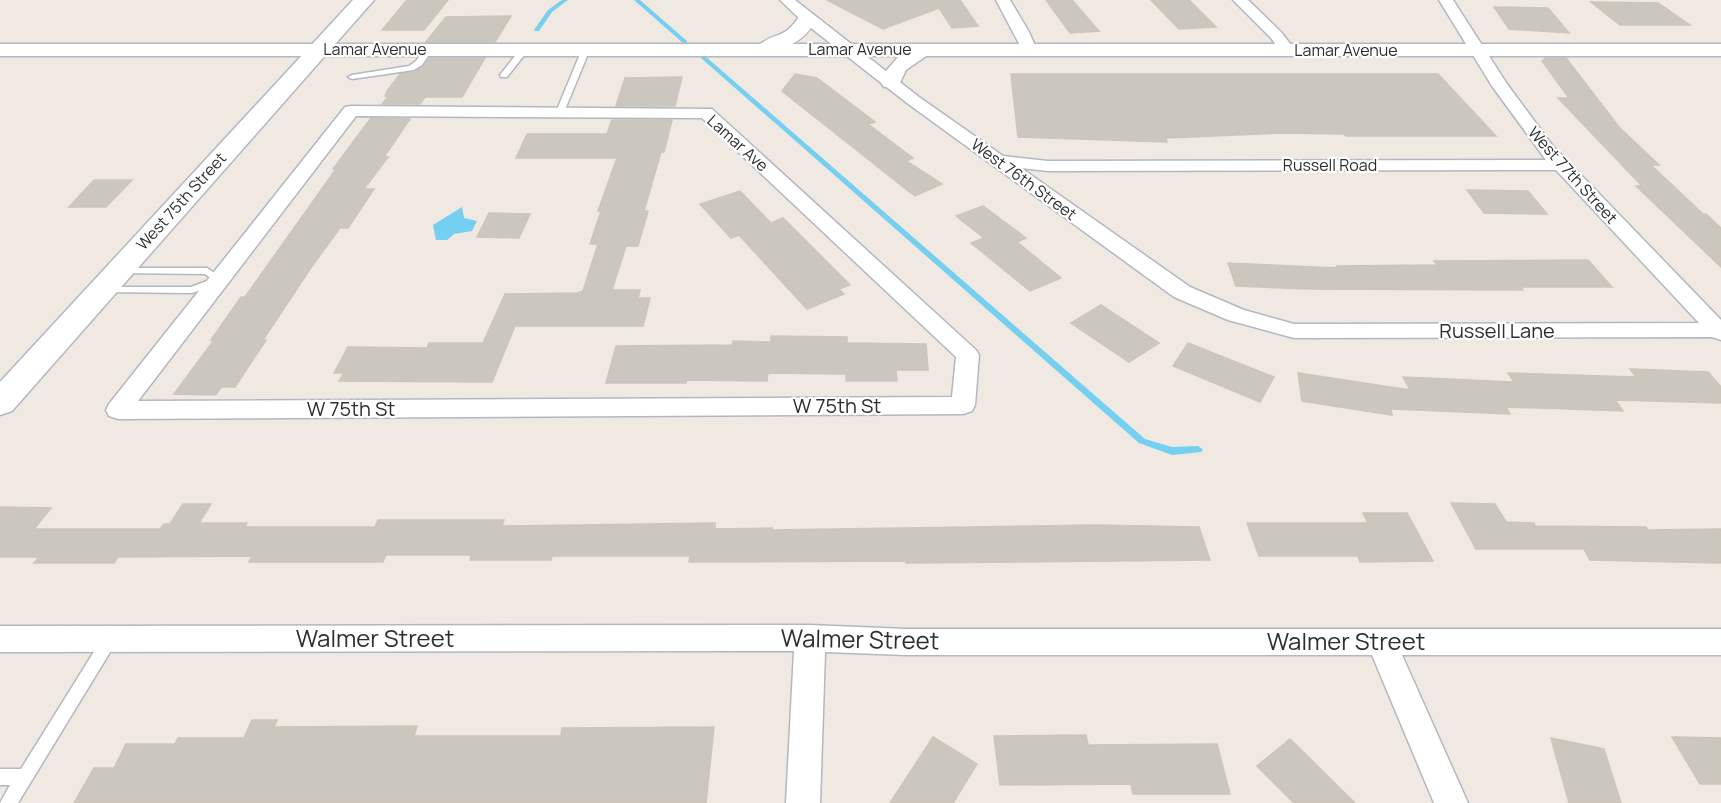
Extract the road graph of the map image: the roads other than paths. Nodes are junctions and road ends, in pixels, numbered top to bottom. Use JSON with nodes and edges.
{"nodes":[{"id":1,"x":364,"y":0,"type":"edge"},
{"id":2,"x":787,"y":0,"type":"edge"},
{"id":3,"x":1003,"y":0,"type":"edge"},
{"id":4,"x":1240,"y":0,"type":"edge"},
{"id":5,"x":1446,"y":0,"type":"edge"},
{"id":6,"x":807,"y":18,"type":"junction"},
{"id":7,"x":319,"y":49,"type":"junction"},
{"id":8,"x":429,"y":49,"type":"junction"},
{"id":9,"x":525,"y":49,"type":"junction"},
{"id":10,"x":586,"y":49,"type":"junction"},
{"id":11,"x":846,"y":49,"type":"junction"},
{"id":12,"x":924,"y":49,"type":"junction"},
{"id":13,"x":0,"y":50,"type":"edge"},
{"id":14,"x":756,"y":50,"type":"junction"},
{"id":15,"x":1029,"y":50,"type":"junction"},
{"id":16,"x":1287,"y":50,"type":"junction"},
{"id":17,"x":1478,"y":50,"type":"junction"},
{"id":18,"x":1721,"y":50,"type":"edge"},
{"id":19,"x":504,"y":75,"type":"dead end"},
{"id":20,"x":352,"y":77,"type":"dead end"},
{"id":21,"x":891,"y":83,"type":"junction"},
{"id":22,"x":351,"y":111,"type":"joint"},
{"id":23,"x":560,"y":112,"type":"junction"},
{"id":24,"x":999,"y":160,"type":"junction"},
{"id":25,"x":1562,"y":165,"type":"junction"},
{"id":26,"x":1098,"y":166,"type":"junction"},
{"id":27,"x":1061,"y":205,"type":"junction"},
{"id":28,"x":110,"y":280,"type":"junction"},
{"id":29,"x":220,"y":280,"type":"junction"},
{"id":30,"x":1278,"y":327,"type":"joint"},
{"id":31,"x":1719,"y":331,"type":"edge"},
{"id":32,"x":0,"y":403,"type":"edge"},
{"id":33,"x":963,"y":405,"type":"joint"},
{"id":34,"x":0,"y":639,"type":"edge"},
{"id":35,"x":110,"y":639,"type":"junction"},
{"id":36,"x":810,"y":639,"type":"junction"},
{"id":37,"x":1381,"y":642,"type":"junction"},
{"id":38,"x":1721,"y":642,"type":"edge"},
{"id":39,"x":0,"y":777,"type":"edge"},
{"id":40,"x":25,"y":777,"type":"junction"},
{"id":41,"x":8,"y":803,"type":"edge"},
{"id":42,"x":803,"y":803,"type":"edge"},
{"id":43,"x":1451,"y":803,"type":"edge"}],
"edges":[{"from":1,"to":7,"type":"main road","name":"West 75th Street"},
{"from":2,"to":6,"type":"street","name":"West 76th Street"},
{"from":3,"to":15,"type":"street"},
{"from":4,"to":16,"type":"street"},
{"from":5,"to":17,"type":"street","name":"West 77th Street"},
{"from":6,"to":11,"type":"street","name":"West 76th Street"},
{"from":6,"to":14,"type":"street"},
{"from":7,"to":8,"type":"street","name":"Lamar Avenue"},
{"from":7,"to":13,"type":"street","name":"Lamar Avenue"},
{"from":7,"to":28,"type":"main road","name":"West 75th Street"},
{"from":8,"to":9,"type":"street","name":"Lamar Avenue"},
{"from":8,"to":20,"type":"lane"},
{"from":9,"to":10,"type":"street","name":"Lamar Avenue"},
{"from":9,"to":19,"type":"lane"},
{"from":10,"to":14,"type":"street","name":"Lamar Avenue"},
{"from":10,"to":23,"type":"lane"},
{"from":11,"to":12,"type":"street","name":"Lamar Avenue"},
{"from":11,"to":14,"type":"street","name":"Lamar Avenue"},
{"from":11,"to":21,"type":"street","name":"West 76th Street"},
{"from":12,"to":15,"type":"street","name":"Lamar Avenue"},
{"from":12,"to":21,"type":"street"},
{"from":15,"to":16,"type":"street","name":"Lamar Avenue"},
{"from":16,"to":17,"type":"street","name":"Lamar Avenue"},
{"from":17,"to":18,"type":"street","name":"Lamar Avenue"},
{"from":17,"to":25,"type":"street","name":"West 77th Street"},
{"from":21,"to":24,"type":"street","name":"West 76th Street"},
{"from":22,"to":23,"type":"street","name":"Lamar Ave"},
{"from":22,"to":29,"type":"street","name":"W 75th St"},
{"from":23,"to":33,"type":"street","name":"Lamar Ave"},
{"from":24,"to":26,"type":"street","name":"Russell Road"},
{"from":24,"to":27,"type":"street","name":"West 76th Street"},
{"from":25,"to":26,"type":"street","name":"Russell Road"},
{"from":25,"to":31,"type":"street","name":"West 77th Street"},
{"from":26,"to":27,"type":"street","name":"Russell Road"},
{"from":27,"to":30,"type":"street","name":"West 76th Street"},
{"from":28,"to":29,"type":"lane"},
{"from":28,"to":29,"type":"lane"},
{"from":28,"to":32,"type":"main road","name":"West 75th Street"},
{"from":29,"to":33,"type":"street","name":"W 75th St"},
{"from":30,"to":31,"type":"street","name":"Russell Lane"},
{"from":34,"to":35,"type":"street","name":"Walmer Street"},
{"from":35,"to":36,"type":"street","name":"Walmer Street"},
{"from":35,"to":40,"type":"lane"},
{"from":36,"to":37,"type":"street","name":"Walmer Street"},
{"from":36,"to":42,"type":"street"},
{"from":37,"to":38,"type":"street","name":"Walmer Street"},
{"from":37,"to":43,"type":"street"},
{"from":39,"to":40,"type":"lane"},
{"from":40,"to":41,"type":"lane"}]}
